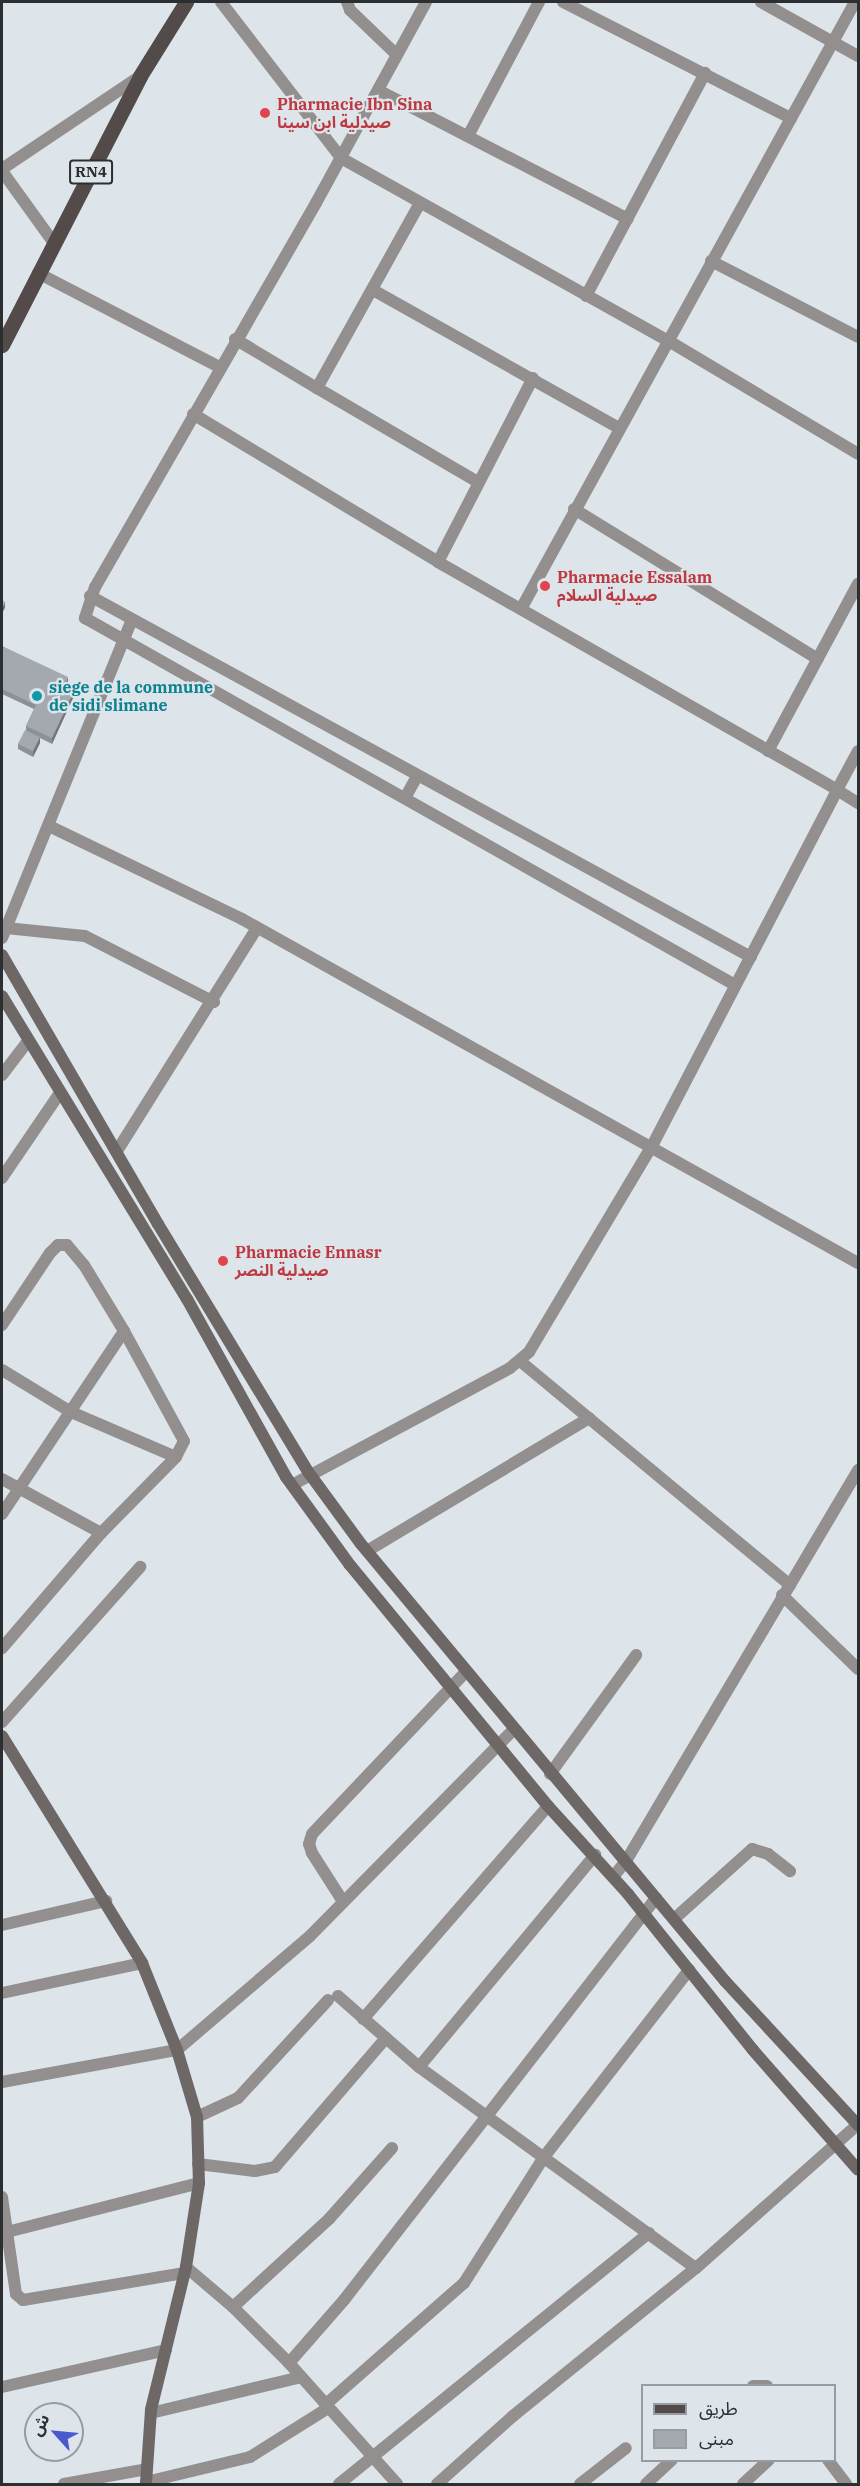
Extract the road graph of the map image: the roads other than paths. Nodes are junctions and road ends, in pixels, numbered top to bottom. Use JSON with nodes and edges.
{"nodes":[{"id":1,"x":186,"y":2,"type":"edge"},
{"id":2,"x":221,"y":2,"type":"edge"},
{"id":3,"x":347,"y":2,"type":"edge"},
{"id":4,"x":426,"y":2,"type":"edge"},
{"id":5,"x":539,"y":2,"type":"edge"},
{"id":6,"x":563,"y":2,"type":"edge"},
{"id":7,"x":761,"y":2,"type":"edge"},
{"id":8,"x":855,"y":2,"type":"edge"},
{"id":9,"x":834,"y":43,"type":"junction"},
{"id":10,"x":397,"y":55,"type":"junction"},
{"id":11,"x":858,"y":56,"type":"edge"},
{"id":12,"x":705,"y":73,"type":"junction"},
{"id":13,"x":140,"y":76,"type":"junction"},
{"id":14,"x":378,"y":90,"type":"junction"},
{"id":15,"x":791,"y":118,"type":"junction"},
{"id":16,"x":468,"y":136,"type":"junction"},
{"id":17,"x":341,"y":158,"type":"junction"},
{"id":18,"x":2,"y":170,"type":"edge"},
{"id":19,"x":419,"y":205,"type":"junction"},
{"id":20,"x":628,"y":219,"type":"junction"},
{"id":21,"x":54,"y":243,"type":"junction"},
{"id":22,"x":711,"y":261,"type":"junction"},
{"id":23,"x":38,"y":273,"type":"junction"},
{"id":24,"x":373,"y":290,"type":"junction"},
{"id":25,"x":586,"y":296,"type":"junction"},
{"id":26,"x":858,"y":337,"type":"edge"},
{"id":27,"x":236,"y":339,"type":"junction"},
{"id":28,"x":667,"y":340,"type":"junction"},
{"id":29,"x":2,"y":345,"type":"edge"},
{"id":30,"x":219,"y":367,"type":"junction"},
{"id":31,"x":533,"y":378,"type":"junction"},
{"id":32,"x":317,"y":388,"type":"junction"},
{"id":33,"x":193,"y":414,"type":"junction"},
{"id":34,"x":617,"y":427,"type":"junction"},
{"id":35,"x":858,"y":454,"type":"edge"},
{"id":36,"x":478,"y":482,"type":"junction"},
{"id":37,"x":574,"y":509,"type":"junction"},
{"id":38,"x":438,"y":562,"type":"junction"},
{"id":39,"x":858,"y":584,"type":"edge"},
{"id":40,"x":90,"y":596,"type":"junction"},
{"id":41,"x":521,"y":609,"type":"junction"},
{"id":42,"x":132,"y":619,"type":"junction"},
{"id":43,"x":122,"y":641,"type":"junction"},
{"id":44,"x":818,"y":659,"type":"junction"},
{"id":45,"x":227,"y":671,"type":"junction"},
{"id":46,"x":215,"y":691,"type":"junction"},
{"id":47,"x":768,"y":751,"type":"junction"},
{"id":48,"x":858,"y":751,"type":"edge"},
{"id":49,"x":417,"y":776,"type":"junction"},
{"id":50,"x":837,"y":790,"type":"junction"},
{"id":51,"x":405,"y":798,"type":"junction"},
{"id":52,"x":858,"y":803,"type":"edge"},
{"id":53,"x":49,"y":826,"type":"junction"},
{"id":54,"x":257,"y":928,"type":"junction"},
{"id":55,"x":4,"y":933,"type":"edge"},
{"id":56,"x":2,"y":955,"type":"edge"},
{"id":57,"x":751,"y":957,"type":"junction"},
{"id":58,"x":735,"y":985,"type":"junction"},
{"id":59,"x":2,"y":996,"type":"edge"},
{"id":60,"x":214,"y":1002,"type":"junction"},
{"id":61,"x":28,"y":1041,"type":"junction"},
{"id":62,"x":2,"y":1075,"type":"edge"},
{"id":63,"x":59,"y":1094,"type":"junction"},
{"id":64,"x":652,"y":1146,"type":"junction"},
{"id":65,"x":117,"y":1151,"type":"junction"},
{"id":66,"x":2,"y":1178,"type":"edge"},
{"id":67,"x":858,"y":1263,"type":"edge"},
{"id":68,"x":2,"y":1325,"type":"edge"},
{"id":69,"x":124,"y":1332,"type":"junction"},
{"id":70,"x":520,"y":1361,"type":"junction"},
{"id":71,"x":2,"y":1370,"type":"edge"},
{"id":72,"x":71,"y":1412,"type":"junction"},
{"id":73,"x":589,"y":1418,"type":"junction"},
{"id":74,"x":176,"y":1457,"type":"junction"},
{"id":75,"x":858,"y":1470,"type":"edge"},
{"id":76,"x":310,"y":1475,"type":"junction"},
{"id":77,"x":2,"y":1479,"type":"edge"},
{"id":78,"x":292,"y":1485,"type":"junction"},
{"id":79,"x":19,"y":1488,"type":"junction"},
{"id":80,"x":2,"y":1514,"type":"edge"},
{"id":81,"x":101,"y":1533,"type":"junction"},
{"id":82,"x":367,"y":1551,"type":"junction"},
{"id":83,"x":140,"y":1567,"type":"dead end"},
{"id":84,"x":397,"y":1590,"type":"junction"},
{"id":85,"x":786,"y":1590,"type":"junction"},
{"id":86,"x":380,"y":1602,"type":"junction"},
{"id":87,"x":2,"y":1648,"type":"edge"},
{"id":88,"x":636,"y":1655,"type":"dead end"},
{"id":89,"x":858,"y":1669,"type":"edge"},
{"id":90,"x":465,"y":1673,"type":"junction"},
{"id":91,"x":451,"y":1687,"type":"junction"},
{"id":92,"x":2,"y":1722,"type":"edge"},
{"id":93,"x":513,"y":1730,"type":"junction"},
{"id":94,"x":2,"y":1736,"type":"edge"},
{"id":95,"x":499,"y":1744,"type":"junction"},
{"id":96,"x":550,"y":1774,"type":"junction"},
{"id":97,"x":548,"y":1806,"type":"junction"},
{"id":98,"x":595,"y":1856,"type":"junction"},
{"id":99,"x":626,"y":1861,"type":"junction"},
{"id":100,"x":790,"y":1871,"type":"dead end"},
{"id":101,"x":613,"y":1877,"type":"junction"},
{"id":102,"x":656,"y":1898,"type":"junction"},
{"id":103,"x":342,"y":1900,"type":"junction"},
{"id":104,"x":106,"y":1901,"type":"junction"},
{"id":105,"x":642,"y":1913,"type":"junction"},
{"id":106,"x":674,"y":1919,"type":"junction"},
{"id":107,"x":2,"y":1925,"type":"edge"},
{"id":108,"x":142,"y":1963,"type":"junction"},
{"id":109,"x":689,"y":1970,"type":"junction"},
{"id":110,"x":2,"y":1994,"type":"edge"},
{"id":111,"x":363,"y":2019,"type":"junction"},
{"id":112,"x":386,"y":2038,"type":"junction"},
{"id":113,"x":177,"y":2050,"type":"junction"},
{"id":114,"x":419,"y":2067,"type":"junction"},
{"id":115,"x":2,"y":2082,"type":"edge"},
{"id":116,"x":488,"y":2116,"type":"junction"},
{"id":117,"x":197,"y":2117,"type":"junction"},
{"id":118,"x":858,"y":2125,"type":"edge"},
{"id":119,"x":837,"y":2142,"type":"junction"},
{"id":120,"x":393,"y":2148,"type":"dead end"},
{"id":121,"x":544,"y":2157,"type":"junction"},
{"id":122,"x":198,"y":2164,"type":"junction"},
{"id":123,"x":858,"y":2170,"type":"edge"},
{"id":124,"x":199,"y":2183,"type":"junction"},
{"id":125,"x":2,"y":2197,"type":"edge"},
{"id":126,"x":7,"y":2232,"type":"junction"},
{"id":127,"x":649,"y":2233,"type":"junction"},
{"id":128,"x":696,"y":2268,"type":"junction"},
{"id":129,"x":186,"y":2270,"type":"junction"},
{"id":130,"x":233,"y":2307,"type":"junction"},
{"id":131,"x":166,"y":2350,"type":"junction"},
{"id":132,"x":288,"y":2363,"type":"junction"},
{"id":133,"x":301,"y":2378,"type":"junction"},
{"id":134,"x":2,"y":2386,"type":"edge"},
{"id":135,"x":327,"y":2406,"type":"junction"},
{"id":136,"x":151,"y":2413,"type":"junction"},
{"id":137,"x":626,"y":2448,"type":"dead end"},
{"id":138,"x":373,"y":2458,"type":"junction"},
{"id":139,"x":670,"y":2462,"type":"edge"},
{"id":140,"x":767,"y":2462,"type":"edge"},
{"id":141,"x":830,"y":2462,"type":"edge"},
{"id":142,"x":147,"y":2478,"type":"edge"},
{"id":143,"x":64,"y":2484,"type":"edge"},
{"id":144,"x":339,"y":2484,"type":"edge"},
{"id":145,"x":397,"y":2484,"type":"edge"},
{"id":146,"x":437,"y":2484,"type":"edge"},
{"id":147,"x":580,"y":2484,"type":"edge"},
{"id":148,"x":646,"y":2484,"type":"edge"},
{"id":149,"x":744,"y":2484,"type":"edge"},
{"id":150,"x":846,"y":2484,"type":"edge"}],
"edges":[{"from":1,"to":13,"type":"main road","number":"RN4"},
{"from":2,"to":17,"type":"street"},
{"from":3,"to":10,"type":"street"},
{"from":4,"to":10,"type":"street"},
{"from":5,"to":16,"type":"street"},
{"from":6,"to":12,"type":"street"},
{"from":7,"to":9,"type":"street"},
{"from":8,"to":9,"type":"street"},
{"from":9,"to":11,"type":"street"},
{"from":9,"to":15,"type":"street"},
{"from":10,"to":14,"type":"street"},
{"from":12,"to":15,"type":"street"},
{"from":12,"to":20,"type":"street"},
{"from":13,"to":18,"type":"street"},
{"from":13,"to":21,"type":"main road","number":"RN4"},
{"from":14,"to":16,"type":"street"},
{"from":14,"to":17,"type":"street"},
{"from":15,"to":22,"type":"street"},
{"from":16,"to":20,"type":"street"},
{"from":17,"to":19,"type":"street"},
{"from":17,"to":27,"type":"street"},
{"from":18,"to":21,"type":"street"},
{"from":19,"to":24,"type":"street"},
{"from":19,"to":25,"type":"street"},
{"from":20,"to":25,"type":"street"},
{"from":21,"to":23,"type":"main road","number":"RN4"},
{"from":22,"to":26,"type":"street"},
{"from":22,"to":28,"type":"street"},
{"from":23,"to":29,"type":"main road","number":"RN4"},
{"from":23,"to":30,"type":"street"},
{"from":24,"to":31,"type":"street"},
{"from":24,"to":32,"type":"street"},
{"from":25,"to":28,"type":"street"},
{"from":27,"to":30,"type":"street"},
{"from":27,"to":32,"type":"street"},
{"from":28,"to":34,"type":"street"},
{"from":28,"to":35,"type":"street"},
{"from":30,"to":33,"type":"street"},
{"from":31,"to":34,"type":"street"},
{"from":31,"to":36,"type":"street"},
{"from":32,"to":36,"type":"street"},
{"from":33,"to":38,"type":"street"},
{"from":33,"to":40,"type":"street"},
{"from":34,"to":37,"type":"street"},
{"from":36,"to":38,"type":"street"},
{"from":37,"to":41,"type":"street"},
{"from":37,"to":44,"type":"street"},
{"from":38,"to":41,"type":"street"},
{"from":39,"to":44,"type":"street"},
{"from":40,"to":42,"type":"street"},
{"from":40,"to":43,"type":"street"},
{"from":41,"to":47,"type":"street"},
{"from":42,"to":43,"type":"street"},
{"from":42,"to":45,"type":"street"},
{"from":43,"to":46,"type":"street"},
{"from":43,"to":53,"type":"street"},
{"from":44,"to":47,"type":"street"},
{"from":45,"to":46,"type":"street"},
{"from":45,"to":49,"type":"street"},
{"from":46,"to":51,"type":"street"},
{"from":47,"to":50,"type":"street"},
{"from":48,"to":50,"type":"street"},
{"from":49,"to":51,"type":"street"},
{"from":49,"to":57,"type":"street"},
{"from":50,"to":52,"type":"street"},
{"from":50,"to":57,"type":"street"},
{"from":51,"to":58,"type":"street"},
{"from":53,"to":54,"type":"street"},
{"from":53,"to":55,"type":"street"},
{"from":54,"to":60,"type":"street"},
{"from":54,"to":64,"type":"street"},
{"from":55,"to":60,"type":"street"},
{"from":56,"to":65,"type":"street"},
{"from":57,"to":58,"type":"street"},
{"from":58,"to":64,"type":"street"},
{"from":59,"to":61,"type":"street"},
{"from":60,"to":65,"type":"street"},
{"from":61,"to":62,"type":"street"},
{"from":61,"to":63,"type":"street"},
{"from":63,"to":66,"type":"street"},
{"from":63,"to":78,"type":"street"},
{"from":64,"to":67,"type":"street"},
{"from":64,"to":70,"type":"street"},
{"from":65,"to":76,"type":"street"},
{"from":68,"to":69,"type":"street"},
{"from":69,"to":72,"type":"street"},
{"from":69,"to":74,"type":"street"},
{"from":70,"to":73,"type":"street"},
{"from":70,"to":76,"type":"street"},
{"from":71,"to":72,"type":"street"},
{"from":72,"to":74,"type":"street"},
{"from":72,"to":79,"type":"street"},
{"from":73,"to":82,"type":"street"},
{"from":73,"to":85,"type":"street"},
{"from":74,"to":81,"type":"street"},
{"from":75,"to":85,"type":"street"},
{"from":76,"to":78,"type":"street"},
{"from":76,"to":82,"type":"street"},
{"from":77,"to":79,"type":"street"},
{"from":78,"to":86,"type":"street"},
{"from":79,"to":80,"type":"street"},
{"from":79,"to":81,"type":"street"},
{"from":81,"to":87,"type":"street"},
{"from":82,"to":84,"type":"street"},
{"from":83,"to":92,"type":"street"},
{"from":84,"to":86,"type":"street"},
{"from":84,"to":90,"type":"street"},
{"from":85,"to":89,"type":"street"},
{"from":85,"to":99,"type":"street"},
{"from":86,"to":91,"type":"street"},
{"from":88,"to":96,"type":"street"},
{"from":90,"to":91,"type":"street"},
{"from":90,"to":93,"type":"street"},
{"from":91,"to":95,"type":"street"},
{"from":91,"to":103,"type":"street"},
{"from":93,"to":95,"type":"street"},
{"from":93,"to":96,"type":"street"},
{"from":94,"to":104,"type":"street"},
{"from":95,"to":97,"type":"street"},
{"from":95,"to":103,"type":"street"},
{"from":96,"to":99,"type":"street"},
{"from":97,"to":98,"type":"street"},
{"from":97,"to":111,"type":"street"},
{"from":98,"to":101,"type":"street"},
{"from":98,"to":114,"type":"street"},
{"from":99,"to":101,"type":"street"},
{"from":99,"to":102,"type":"street"},
{"from":100,"to":106,"type":"street"},
{"from":101,"to":105,"type":"street"},
{"from":102,"to":105,"type":"street"},
{"from":102,"to":106,"type":"street"},
{"from":103,"to":113,"type":"street"},
{"from":104,"to":107,"type":"street"},
{"from":104,"to":108,"type":"street"},
{"from":105,"to":109,"type":"street"},
{"from":105,"to":116,"type":"street"},
{"from":106,"to":118,"type":"street"},
{"from":108,"to":110,"type":"street"},
{"from":108,"to":113,"type":"street"},
{"from":109,"to":119,"type":"street"},
{"from":109,"to":121,"type":"street"},
{"from":111,"to":112,"type":"street"},
{"from":111,"to":117,"type":"street"},
{"from":112,"to":114,"type":"street"},
{"from":112,"to":122,"type":"street"},
{"from":113,"to":115,"type":"street"},
{"from":113,"to":117,"type":"street"},
{"from":114,"to":116,"type":"street"},
{"from":116,"to":121,"type":"street"},
{"from":116,"to":132,"type":"street"},
{"from":117,"to":122,"type":"street"},
{"from":118,"to":119,"type":"street"},
{"from":119,"to":123,"type":"street"},
{"from":119,"to":128,"type":"street"},
{"from":120,"to":130,"type":"street"},
{"from":121,"to":127,"type":"street"},
{"from":121,"to":135,"type":"street"},
{"from":122,"to":124,"type":"street"},
{"from":124,"to":126,"type":"street"},
{"from":124,"to":129,"type":"street"},
{"from":125,"to":126,"type":"street"},
{"from":126,"to":129,"type":"street"},
{"from":127,"to":128,"type":"street"},
{"from":127,"to":138,"type":"street"},
{"from":128,"to":146,"type":"street"},
{"from":129,"to":130,"type":"street"},
{"from":129,"to":131,"type":"street"},
{"from":130,"to":132,"type":"street"},
{"from":131,"to":134,"type":"street"},
{"from":131,"to":136,"type":"street"},
{"from":132,"to":133,"type":"street"},
{"from":133,"to":135,"type":"street"},
{"from":133,"to":136,"type":"street"},
{"from":135,"to":138,"type":"street"},
{"from":135,"to":142,"type":"street"},
{"from":136,"to":142,"type":"street"},
{"from":137,"to":147,"type":"street"},
{"from":138,"to":144,"type":"street"},
{"from":138,"to":145,"type":"street"},
{"from":139,"to":148,"type":"street"},
{"from":140,"to":149,"type":"street"},
{"from":141,"to":150,"type":"street"},
{"from":142,"to":143,"type":"street"}]}
